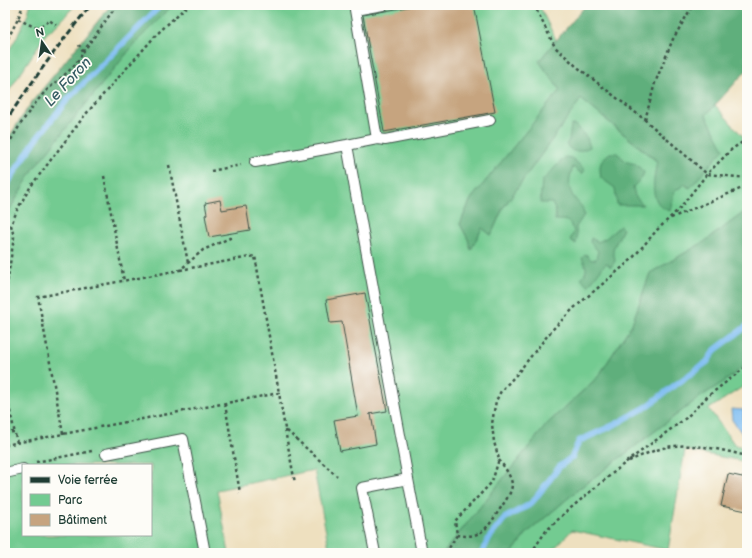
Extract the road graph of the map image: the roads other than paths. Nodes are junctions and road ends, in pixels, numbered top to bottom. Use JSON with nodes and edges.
{"nodes":[{"id":1,"x":383,"y":5,"type":"edge"},
{"id":2,"x":490,"y":120,"type":"dead end"},
{"id":3,"x":377,"y":139,"type":"junction"},
{"id":4,"x":347,"y":145,"type":"junction"},
{"id":5,"x":255,"y":162,"type":"road end"},
{"id":6,"x":106,"y":454,"type":"road end"},
{"id":7,"x":22,"y":469,"type":"edge"},
{"id":8,"x":5,"y":473,"type":"edge"},
{"id":9,"x":408,"y":479,"type":"junction"},
{"id":10,"x":205,"y":553,"type":"edge"},
{"id":11,"x":375,"y":553,"type":"edge"},
{"id":12,"x":422,"y":553,"type":"edge"}],
"edges":[{"from":1,"to":3,"type":"lane"},
{"from":2,"to":3,"type":"lane"},
{"from":3,"to":4,"type":"lane"},
{"from":4,"to":5,"type":"lane"},
{"from":4,"to":9,"type":"lane"},
{"from":6,"to":10,"type":"lane"},
{"from":7,"to":8,"type":"lane"},
{"from":9,"to":11,"type":"lane"},
{"from":9,"to":12,"type":"lane"}]}
